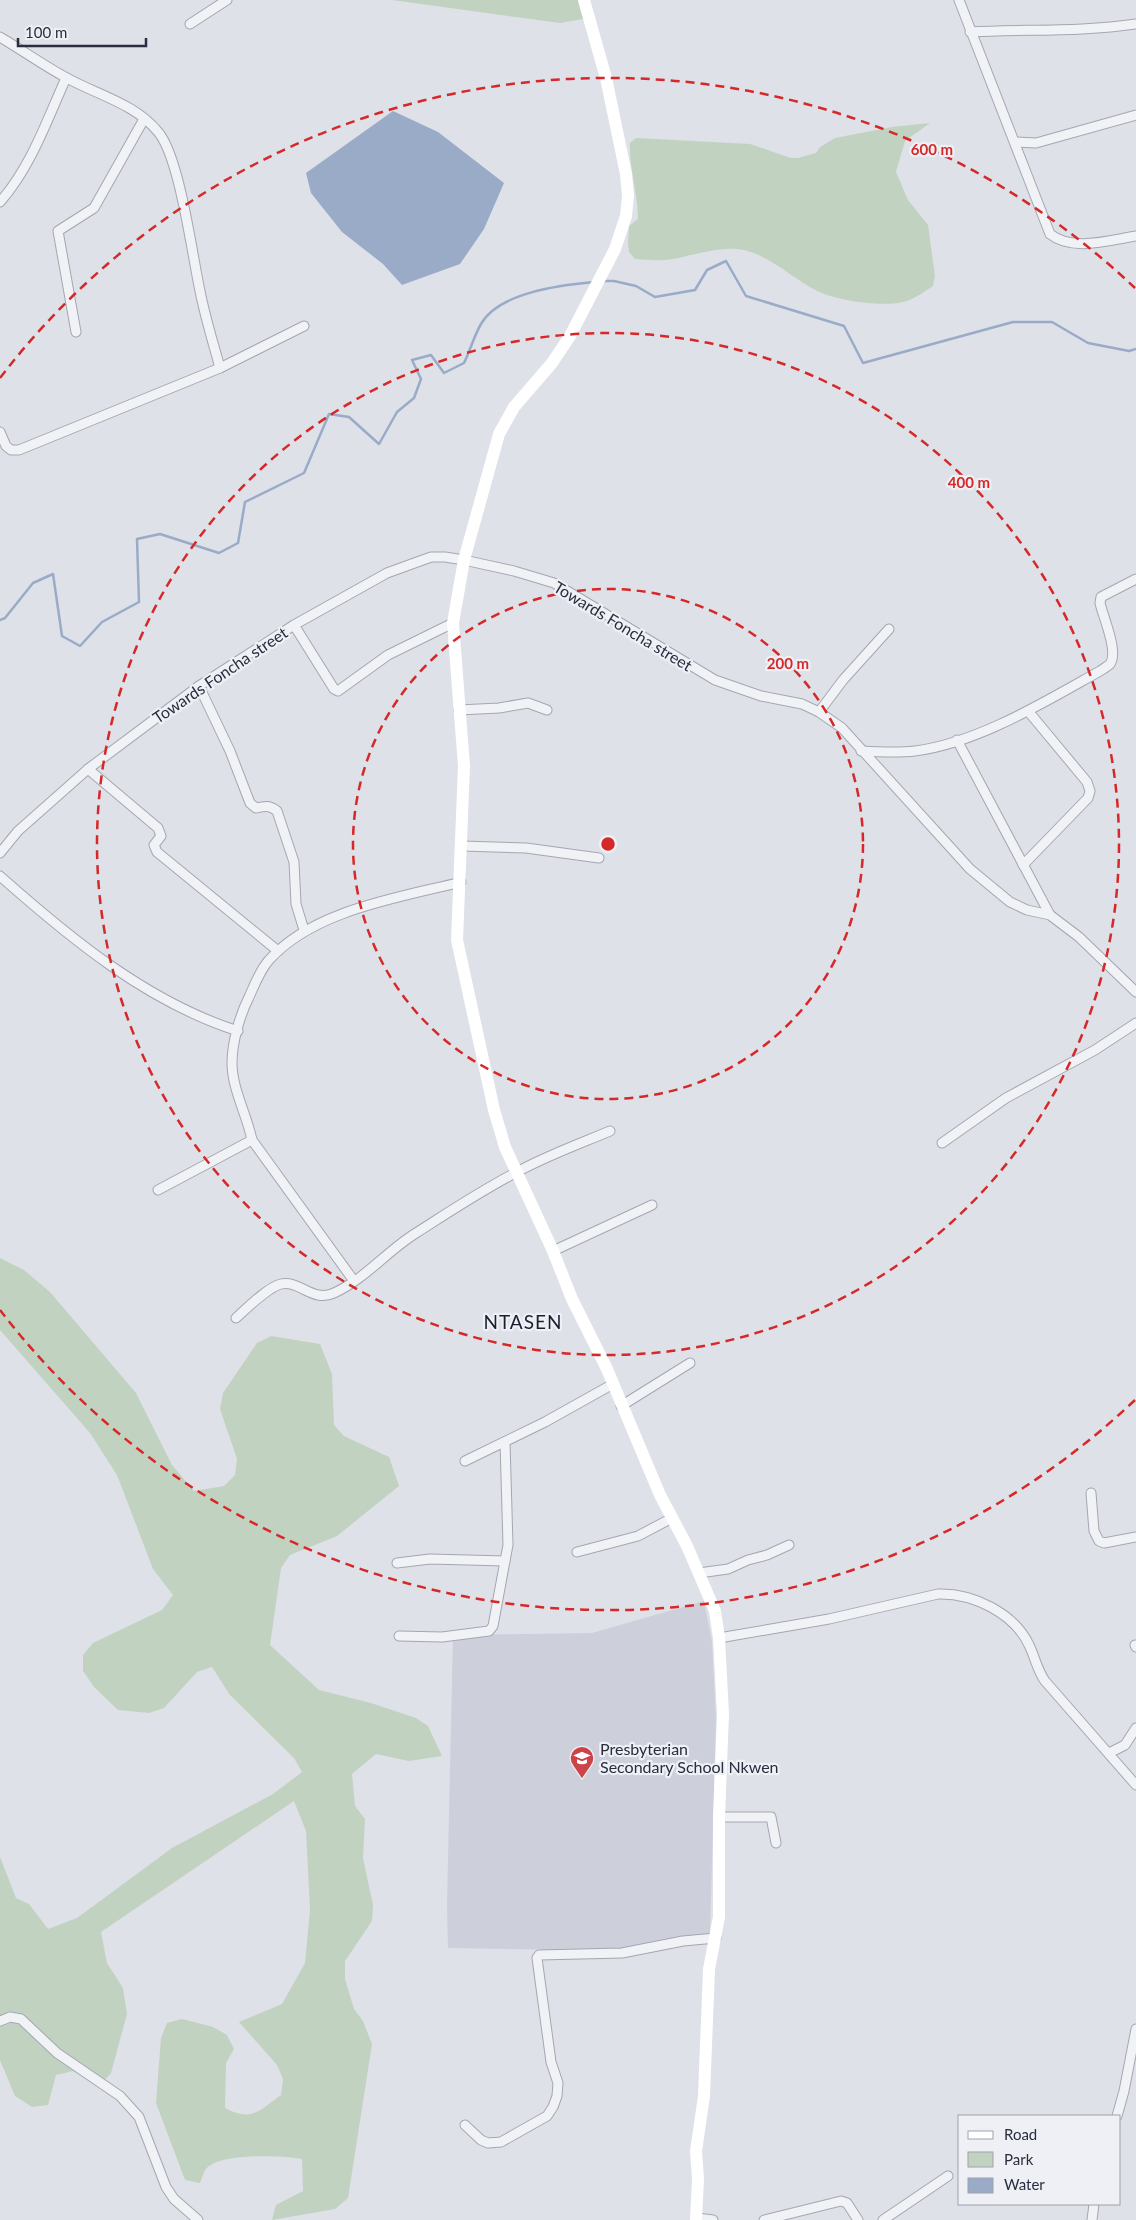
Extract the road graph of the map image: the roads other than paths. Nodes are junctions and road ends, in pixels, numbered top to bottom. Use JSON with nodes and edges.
{"nodes":[{"id":1,"x":228,"y":0,"type":"edge"},
{"id":2,"x":584,"y":0,"type":"edge"},
{"id":3,"x":959,"y":0,"type":"edge"},
{"id":4,"x":190,"y":24,"type":"dead end"},
{"id":5,"x":1136,"y":24,"type":"edge"},
{"id":6,"x":970,"y":32,"type":"junction"},
{"id":7,"x":0,"y":37,"type":"edge"},
{"id":8,"x":66,"y":78,"type":"junction"},
{"id":9,"x":1136,"y":115,"type":"edge"},
{"id":10,"x":144,"y":119,"type":"junction"},
{"id":11,"x":1015,"y":142,"type":"junction"},
{"id":12,"x":0,"y":202,"type":"edge"},
{"id":13,"x":1136,"y":236,"type":"edge"},
{"id":14,"x":304,"y":326,"type":"dead end"},
{"id":15,"x":76,"y":332,"type":"dead end"},
{"id":16,"x":220,"y":368,"type":"junction"},
{"id":17,"x":0,"y":432,"type":"edge"},
{"id":18,"x":464,"y":560,"type":"junction"},
{"id":19,"x":1136,"y":579,"type":"edge"},
{"id":20,"x":453,"y":623,"type":"junction"},
{"id":21,"x":294,"y":625,"type":"junction"},
{"id":22,"x":890,"y":629,"type":"dead end"},
{"id":23,"x":199,"y":686,"type":"junction"},
{"id":24,"x":459,"y":710,"type":"junction"},
{"id":25,"x":547,"y":710,"type":"dead end"},
{"id":26,"x":1028,"y":711,"type":"junction"},
{"id":27,"x":819,"y":712,"type":"junction"},
{"id":28,"x":957,"y":740,"type":"junction"},
{"id":29,"x":861,"y":751,"type":"junction"},
{"id":30,"x":88,"y":769,"type":"junction"},
{"id":31,"x":462,"y":846,"type":"junction"},
{"id":32,"x":0,"y":853,"type":"edge"},
{"id":33,"x":599,"y":858,"type":"dead end"},
{"id":34,"x":1023,"y":865,"type":"junction"},
{"id":35,"x":0,"y":876,"type":"edge"},
{"id":36,"x":461,"y":882,"type":"junction"},
{"id":37,"x":1050,"y":915,"type":"junction"},
{"id":38,"x":304,"y":930,"type":"junction"},
{"id":39,"x":278,"y":951,"type":"junction"},
{"id":40,"x":1136,"y":992,"type":"edge"},
{"id":41,"x":1136,"y":1023,"type":"edge"},
{"id":42,"x":238,"y":1031,"type":"junction"},
{"id":43,"x":610,"y":1131,"type":"dead end"},
{"id":44,"x":252,"y":1140,"type":"junction"},
{"id":45,"x":942,"y":1143,"type":"dead end"},
{"id":46,"x":517,"y":1172,"type":"junction"},
{"id":47,"x":158,"y":1190,"type":"dead end"},
{"id":48,"x":652,"y":1205,"type":"dead end"},
{"id":49,"x":553,"y":1251,"type":"junction"},
{"id":50,"x":354,"y":1282,"type":"junction"},
{"id":51,"x":236,"y":1318,"type":"dead end"},
{"id":52,"x":690,"y":1362,"type":"dead end"},
{"id":53,"x":613,"y":1384,"type":"junction"},
{"id":54,"x":621,"y":1406,"type":"junction"},
{"id":55,"x":505,"y":1442,"type":"junction"},
{"id":56,"x":465,"y":1461,"type":"dead end"},
{"id":57,"x":1091,"y":1493,"type":"dead end"},
{"id":58,"x":672,"y":1518,"type":"junction"},
{"id":59,"x":1136,"y":1537,"type":"edge"},
{"id":60,"x":789,"y":1545,"type":"dead end"},
{"id":61,"x":578,"y":1552,"type":"dead end"},
{"id":62,"x":505,"y":1561,"type":"junction"},
{"id":63,"x":397,"y":1563,"type":"dead end"},
{"id":64,"x":700,"y":1573,"type":"junction"},
{"id":65,"x":399,"y":1636,"type":"dead end"},
{"id":66,"x":719,"y":1638,"type":"junction"},
{"id":67,"x":1136,"y":1728,"type":"edge"},
{"id":68,"x":1109,"y":1753,"type":"junction"},
{"id":69,"x":1136,"y":1785,"type":"edge"},
{"id":70,"x":718,"y":1817,"type":"junction"},
{"id":71,"x":776,"y":1842,"type":"dead end"},
{"id":72,"x":716,"y":1938,"type":"junction"},
{"id":73,"x":0,"y":2021,"type":"edge"},
{"id":74,"x":1136,"y":2029,"type":"edge"},
{"id":75,"x":1117,"y":2115,"type":"edge"},
{"id":76,"x":465,"y":2126,"type":"dead end"},
{"id":77,"x":948,"y":2176,"type":"dead end"},
{"id":78,"x":1094,"y":2205,"type":"edge"},
{"id":79,"x":696,"y":2219,"type":"edge"},
{"id":80,"x":198,"y":2220,"type":"edge"},
{"id":81,"x":713,"y":2220,"type":"edge"},
{"id":82,"x":764,"y":2220,"type":"edge"},
{"id":83,"x":858,"y":2220,"type":"edge"},
{"id":84,"x":883,"y":2220,"type":"edge"},
{"id":85,"x":1092,"y":2220,"type":"edge"}],
"edges":[{"from":1,"to":4,"type":"street"},
{"from":2,"to":18,"type":"street"},
{"from":3,"to":6,"type":"street"},
{"from":5,"to":6,"type":"street"},
{"from":6,"to":11,"type":"street"},
{"from":7,"to":8,"type":"street"},
{"from":8,"to":10,"type":"street"},
{"from":8,"to":12,"type":"street"},
{"from":9,"to":11,"type":"street"},
{"from":10,"to":15,"type":"street"},
{"from":10,"to":16,"type":"street"},
{"from":11,"to":13,"type":"street"},
{"from":14,"to":16,"type":"street"},
{"from":16,"to":17,"type":"street"},
{"from":18,"to":20,"type":"street"},
{"from":18,"to":21,"type":"street","name":"Towards Foncha street"},
{"from":18,"to":27,"type":"street","name":"Towards Foncha street"},
{"from":19,"to":26,"type":"street"},
{"from":20,"to":21,"type":"street"},
{"from":20,"to":24,"type":"street"},
{"from":21,"to":23,"type":"street","name":"Towards Foncha street"},
{"from":22,"to":27,"type":"street"},
{"from":23,"to":30,"type":"street","name":"Towards Foncha street"},
{"from":23,"to":38,"type":"street"},
{"from":24,"to":25,"type":"street"},
{"from":24,"to":31,"type":"street"},
{"from":26,"to":28,"type":"street"},
{"from":26,"to":34,"type":"street"},
{"from":27,"to":29,"type":"street","name":"Towards Foncha street"},
{"from":28,"to":29,"type":"street"},
{"from":28,"to":34,"type":"street"},
{"from":29,"to":37,"type":"street","name":"Towards Foncha street"},
{"from":30,"to":32,"type":"street","name":"Towards Foncha street"},
{"from":30,"to":39,"type":"street"},
{"from":31,"to":33,"type":"street"},
{"from":31,"to":36,"type":"street"},
{"from":34,"to":37,"type":"street"},
{"from":35,"to":42,"type":"street"},
{"from":36,"to":38,"type":"street"},
{"from":36,"to":46,"type":"street"},
{"from":37,"to":40,"type":"street","name":"Towards Foncha street"},
{"from":38,"to":39,"type":"street"},
{"from":39,"to":42,"type":"street"},
{"from":41,"to":45,"type":"street"},
{"from":42,"to":44,"type":"street"},
{"from":43,"to":46,"type":"street"},
{"from":44,"to":47,"type":"street"},
{"from":44,"to":50,"type":"street"},
{"from":46,"to":49,"type":"street"},
{"from":46,"to":50,"type":"street"},
{"from":48,"to":49,"type":"street"},
{"from":49,"to":53,"type":"street"},
{"from":50,"to":51,"type":"street"},
{"from":52,"to":54,"type":"street"},
{"from":53,"to":54,"type":"street"},
{"from":53,"to":55,"type":"street"},
{"from":54,"to":58,"type":"street"},
{"from":55,"to":56,"type":"street"},
{"from":55,"to":62,"type":"street"},
{"from":57,"to":59,"type":"street"},
{"from":58,"to":61,"type":"street"},
{"from":58,"to":64,"type":"street"},
{"from":60,"to":64,"type":"street"},
{"from":62,"to":63,"type":"street"},
{"from":62,"to":65,"type":"street"},
{"from":64,"to":66,"type":"street"},
{"from":66,"to":68,"type":"street"},
{"from":66,"to":70,"type":"street"},
{"from":67,"to":68,"type":"street"},
{"from":68,"to":69,"type":"street"},
{"from":70,"to":71,"type":"street"},
{"from":70,"to":72,"type":"street"},
{"from":72,"to":76,"type":"street"},
{"from":72,"to":79,"type":"street"},
{"from":73,"to":80,"type":"street"},
{"from":74,"to":75,"type":"street"},
{"from":77,"to":84,"type":"street"},
{"from":78,"to":85,"type":"street"},
{"from":79,"to":81,"type":"street"},
{"from":82,"to":83,"type":"street"}]}
